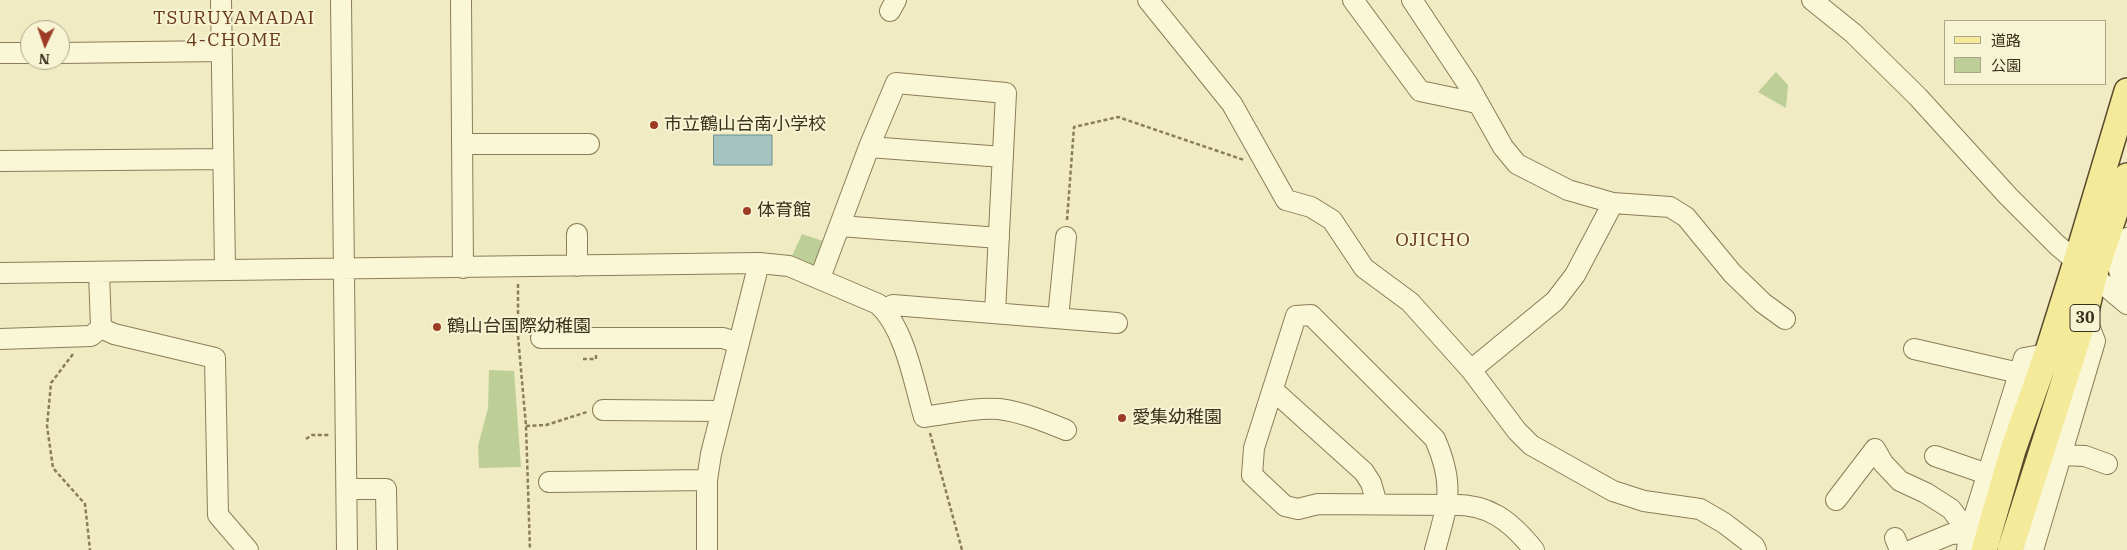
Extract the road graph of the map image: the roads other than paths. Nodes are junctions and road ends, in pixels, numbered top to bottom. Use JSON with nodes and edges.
{"nodes":[{"id":1,"x":221,"y":0,"type":"edge"},
{"id":2,"x":341,"y":0,"type":"edge"},
{"id":3,"x":461,"y":0,"type":"edge"},
{"id":4,"x":1148,"y":0,"type":"edge"},
{"id":5,"x":1353,"y":0,"type":"edge"},
{"id":6,"x":1412,"y":0,"type":"edge"},
{"id":7,"x":1812,"y":0,"type":"edge"},
{"id":8,"x":221,"y":51,"type":"junction"},
{"id":9,"x":0,"y":53,"type":"edge"},
{"id":10,"x":20,"y":53,"type":"edge"},
{"id":11,"x":70,"y":53,"type":"edge"},
{"id":12,"x":2127,"y":91,"type":"edge"},
{"id":13,"x":1477,"y":103,"type":"junction"},
{"id":14,"x":462,"y":144,"type":"junction"},
{"id":15,"x":589,"y":144,"type":"dead end"},
{"id":16,"x":869,"y":147,"type":"junction"},
{"id":17,"x":1003,"y":157,"type":"junction"},
{"id":18,"x":223,"y":159,"type":"junction"},
{"id":19,"x":0,"y":161,"type":"edge"},
{"id":20,"x":2127,"y":176,"type":"edge"},
{"id":21,"x":1613,"y":203,"type":"junction"},
{"id":22,"x":840,"y":226,"type":"junction"},
{"id":23,"x":577,"y":234,"type":"dead end"},
{"id":24,"x":1066,"y":237,"type":"road end"},
{"id":25,"x":999,"y":238,"type":"junction"},
{"id":26,"x":2127,"y":238,"type":"edge"},
{"id":27,"x":759,"y":263,"type":"junction"},
{"id":28,"x":577,"y":266,"type":"junction"},
{"id":29,"x":344,"y":268,"type":"junction"},
{"id":30,"x":463,"y":268,"type":"junction"},
{"id":31,"x":2085,"y":269,"type":"junction"},
{"id":32,"x":225,"y":270,"type":"junction"},
{"id":33,"x":99,"y":272,"type":"junction"},
{"id":34,"x":0,"y":274,"type":"edge"},
{"id":35,"x":820,"y":278,"type":"junction"},
{"id":36,"x":2127,"y":286,"type":"edge"},
{"id":37,"x":2127,"y":304,"type":"edge"},
{"id":38,"x":884,"y":309,"type":"junction"},
{"id":39,"x":995,"y":313,"type":"junction"},
{"id":40,"x":1058,"y":318,"type":"junction"},
{"id":41,"x":1785,"y":319,"type":"dead end"},
{"id":42,"x":1117,"y":323,"type":"dead end"},
{"id":43,"x":101,"y":328,"type":"junction"},
{"id":44,"x":541,"y":338,"type":"dead end"},
{"id":45,"x":0,"y":339,"type":"edge"},
{"id":46,"x":738,"y":343,"type":"junction"},
{"id":47,"x":1914,"y":348,"type":"dead end"},
{"id":48,"x":2047,"y":354,"type":"junction"},
{"id":49,"x":1471,"y":370,"type":"junction"},
{"id":50,"x":2020,"y":373,"type":"junction"},
{"id":51,"x":1273,"y":390,"type":"junction"},
{"id":52,"x":602,"y":410,"type":"road end"},
{"id":53,"x":720,"y":411,"type":"junction"},
{"id":54,"x":1066,"y":430,"type":"dead end"},
{"id":55,"x":1935,"y":456,"type":"dead end"},
{"id":56,"x":2050,"y":457,"type":"junction"},
{"id":57,"x":2107,"y":464,"type":"dead end"},
{"id":58,"x":1987,"y":474,"type":"junction"},
{"id":59,"x":707,"y":480,"type":"junction"},
{"id":60,"x":549,"y":482,"type":"dead end"},
{"id":61,"x":347,"y":489,"type":"junction"},
{"id":62,"x":1836,"y":500,"type":"dead end"},
{"id":63,"x":1377,"y":504,"type":"junction"},
{"id":64,"x":1448,"y":505,"type":"junction"},
{"id":65,"x":1973,"y":544,"type":"edge"},
{"id":66,"x":248,"y":550,"type":"edge"},
{"id":67,"x":347,"y":550,"type":"edge"},
{"id":68,"x":386,"y":550,"type":"edge"},
{"id":69,"x":707,"y":550,"type":"edge"},
{"id":70,"x":1436,"y":550,"type":"edge"},
{"id":71,"x":1534,"y":550,"type":"edge"},
{"id":72,"x":1756,"y":550,"type":"edge"},
{"id":73,"x":1912,"y":550,"type":"edge"},
{"id":74,"x":2010,"y":550,"type":"edge"},
{"id":75,"x":2033,"y":550,"type":"edge"}],
"edges":[{"from":1,"to":8,"type":"street"},
{"from":2,"to":29,"type":"street"},
{"from":3,"to":14,"type":"street"},
{"from":4,"to":49,"type":"street"},
{"from":5,"to":13,"type":"street"},
{"from":6,"to":13,"type":"street"},
{"from":7,"to":31,"type":"street"},
{"from":8,"to":11,"type":"street"},
{"from":8,"to":18,"type":"street"},
{"from":9,"to":10,"type":"street"},
{"from":12,"to":31,"type":"main road","number":"30"},
{"from":13,"to":21,"type":"street"},
{"from":14,"to":15,"type":"street"},
{"from":14,"to":30,"type":"street"},
{"from":16,"to":17,"type":"street"},
{"from":16,"to":17,"type":"street"},
{"from":16,"to":22,"type":"street"},
{"from":17,"to":25,"type":"street"},
{"from":18,"to":19,"type":"street"},
{"from":18,"to":32,"type":"street"},
{"from":20,"to":31,"type":"main road","number":"30"},
{"from":21,"to":41,"type":"street"},
{"from":21,"to":49,"type":"street"},
{"from":22,"to":25,"type":"street"},
{"from":22,"to":35,"type":"street"},
{"from":23,"to":28,"type":"street"},
{"from":24,"to":40,"type":"street"},
{"from":25,"to":39,"type":"street"},
{"from":26,"to":36,"type":"street"},
{"from":27,"to":28,"type":"street"},
{"from":27,"to":35,"type":"street"},
{"from":27,"to":46,"type":"street"},
{"from":28,"to":30,"type":"street"},
{"from":29,"to":30,"type":"street"},
{"from":29,"to":32,"type":"street"},
{"from":29,"to":61,"type":"street"},
{"from":31,"to":37,"type":"street"},
{"from":31,"to":48,"type":"main road","number":"30"},
{"from":31,"to":56,"type":"main road","number":"30"},
{"from":32,"to":33,"type":"street"},
{"from":33,"to":34,"type":"street"},
{"from":33,"to":43,"type":"street"},
{"from":35,"to":38,"type":"street"},
{"from":38,"to":39,"type":"street"},
{"from":38,"to":54,"type":"street"},
{"from":39,"to":40,"type":"street"},
{"from":40,"to":42,"type":"street"},
{"from":43,"to":45,"type":"street"},
{"from":43,"to":66,"type":"street"},
{"from":44,"to":46,"type":"street"},
{"from":46,"to":53,"type":"street"},
{"from":47,"to":50,"type":"street"},
{"from":48,"to":50,"type":"street"},
{"from":48,"to":65,"type":"main road","number":"30"},
{"from":49,"to":72,"type":"street"},
{"from":50,"to":58,"type":"street"},
{"from":51,"to":63,"type":"street"},
{"from":51,"to":63,"type":"street"},
{"from":51,"to":64,"type":"street"},
{"from":52,"to":53,"type":"street"},
{"from":53,"to":59,"type":"street"},
{"from":55,"to":58,"type":"street"},
{"from":56,"to":57,"type":"street"},
{"from":56,"to":74,"type":"main road","number":"30"},
{"from":56,"to":75,"type":"street"},
{"from":58,"to":65,"type":"street"},
{"from":59,"to":60,"type":"street"},
{"from":59,"to":69,"type":"street"},
{"from":61,"to":67,"type":"street"},
{"from":61,"to":68,"type":"street"},
{"from":62,"to":65,"type":"street"},
{"from":63,"to":64,"type":"street"},
{"from":64,"to":70,"type":"street"},
{"from":64,"to":71,"type":"street"},
{"from":65,"to":73,"type":"street"}]}
